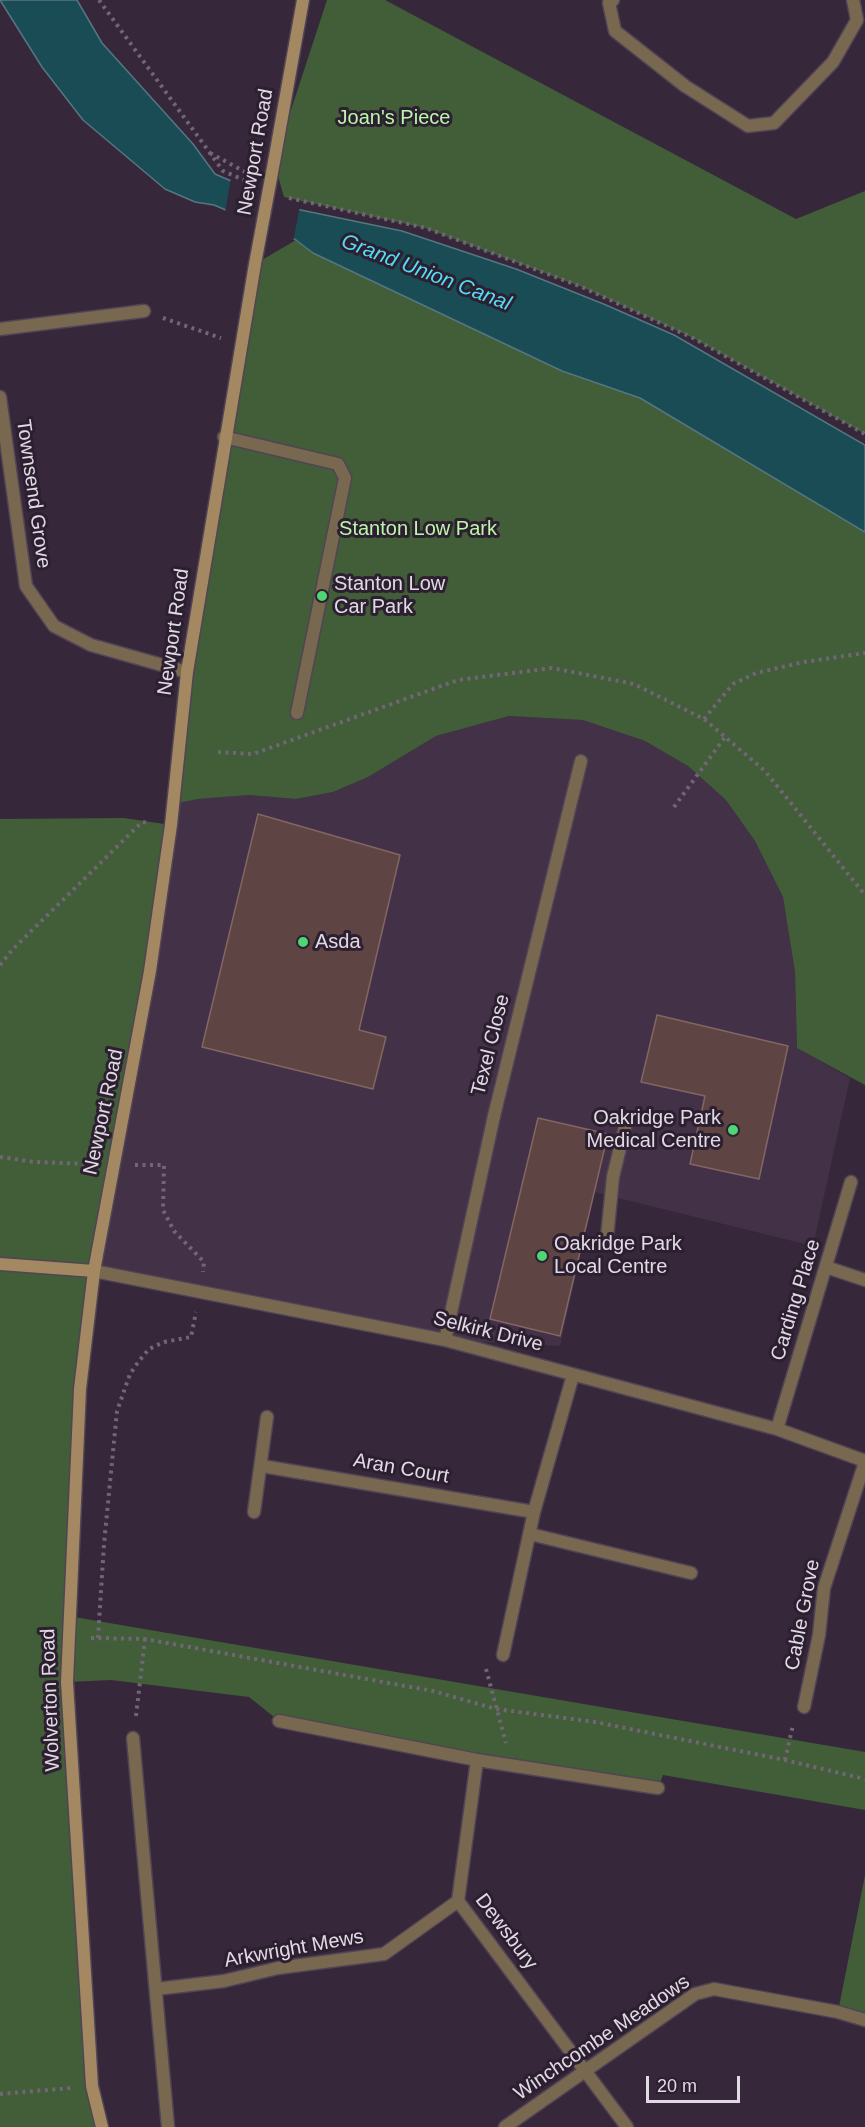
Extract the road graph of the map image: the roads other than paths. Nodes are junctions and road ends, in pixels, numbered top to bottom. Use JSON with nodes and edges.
{"nodes":[{"id":1,"x":303,"y":0,"type":"edge"},
{"id":2,"x":613,"y":0,"type":"edge"},
{"id":3,"x":853,"y":0,"type":"edge"},
{"id":4,"x":144,"y":311,"type":"road end"},
{"id":5,"x":0,"y":328,"type":"edge"},
{"id":6,"x":0,"y":397,"type":"edge"},
{"id":7,"x":224,"y":437,"type":"junction"},
{"id":8,"x":5,"y":473,"type":"edge"},
{"id":9,"x":187,"y":672,"type":"junction"},
{"id":10,"x":297,"y":712,"type":"dead end"},
{"id":11,"x":581,"y":761,"type":"dead end"},
{"id":12,"x":627,"y":1119,"type":"dead end"},
{"id":13,"x":851,"y":1182,"type":"dead end"},
{"id":14,"x":607,"y":1237,"type":"dead end"},
{"id":15,"x":0,"y":1264,"type":"edge"},
{"id":16,"x":826,"y":1267,"type":"junction"},
{"id":17,"x":94,"y":1271,"type":"junction"},
{"id":18,"x":865,"y":1280,"type":"edge"},
{"id":19,"x":445,"y":1340,"type":"junction"},
{"id":20,"x":573,"y":1375,"type":"junction"},
{"id":21,"x":267,"y":1417,"type":"dead end"},
{"id":22,"x":777,"y":1429,"type":"junction"},
{"id":23,"x":865,"y":1461,"type":"edge"},
{"id":24,"x":262,"y":1466,"type":"junction"},
{"id":25,"x":254,"y":1512,"type":"dead end"},
{"id":26,"x":534,"y":1512,"type":"junction"},
{"id":27,"x":530,"y":1534,"type":"junction"},
{"id":28,"x":691,"y":1573,"type":"dead end"},
{"id":29,"x":504,"y":1654,"type":"road end"},
{"id":30,"x":804,"y":1707,"type":"road end"},
{"id":31,"x":279,"y":1721,"type":"dead end"},
{"id":32,"x":134,"y":1738,"type":"road end"},
{"id":33,"x":477,"y":1760,"type":"junction"},
{"id":34,"x":658,"y":1788,"type":"dead end"},
{"id":35,"x":458,"y":1901,"type":"junction"},
{"id":36,"x":156,"y":1989,"type":"junction"},
{"id":37,"x":865,"y":2020,"type":"edge"},
{"id":38,"x":586,"y":2071,"type":"junction"},
{"id":39,"x":102,"y":2127,"type":"edge"},
{"id":40,"x":168,"y":2127,"type":"edge"},
{"id":41,"x":505,"y":2127,"type":"edge"},
{"id":42,"x":627,"y":2127,"type":"edge"}],
"edges":[{"from":1,"to":7,"type":"street","name":"Newport Road","bridge":true},
{"from":2,"to":3,"type":"street"},
{"from":4,"to":5,"type":"street"},
{"from":6,"to":8,"type":"street","name":"Townsend Grove"},
{"from":7,"to":9,"type":"street","name":"Newport Road"},
{"from":7,"to":10,"type":"street"},
{"from":8,"to":9,"type":"street","name":"Townsend Grove"},
{"from":9,"to":17,"type":"street","name":"Newport Road"},
{"from":11,"to":19,"type":"street","name":"Texel Close"},
{"from":12,"to":14,"type":"street"},
{"from":13,"to":16,"type":"street","name":"Carding Place"},
{"from":15,"to":17,"type":"street"},
{"from":16,"to":18,"type":"street"},
{"from":16,"to":22,"type":"street","name":"Carding Place"},
{"from":17,"to":19,"type":"street","name":"Selkirk Drive"},
{"from":17,"to":39,"type":"street","name":"Wolverton Road"},
{"from":19,"to":20,"type":"street","name":"Selkirk Drive"},
{"from":20,"to":22,"type":"street","name":"Selkirk Drive"},
{"from":20,"to":26,"type":"street"},
{"from":21,"to":24,"type":"street"},
{"from":22,"to":23,"type":"street","name":"Selkirk Drive"},
{"from":23,"to":30,"type":"street","name":"Cable Grove"},
{"from":24,"to":25,"type":"street"},
{"from":24,"to":26,"type":"street","name":"Aran Court"},
{"from":26,"to":27,"type":"street"},
{"from":27,"to":28,"type":"street"},
{"from":27,"to":29,"type":"street"},
{"from":31,"to":33,"type":"street"},
{"from":32,"to":36,"type":"street"},
{"from":33,"to":34,"type":"street"},
{"from":33,"to":35,"type":"street","name":"Dewsbury"},
{"from":35,"to":36,"type":"street","name":"Arkwright Mews"},
{"from":35,"to":38,"type":"street","name":"Dewsbury"},
{"from":36,"to":40,"type":"street"},
{"from":37,"to":38,"type":"street","name":"Winchcombe Meadows"},
{"from":38,"to":41,"type":"street","name":"Winchcombe Meadows"},
{"from":38,"to":42,"type":"street","name":"Dewsbury"}]}
